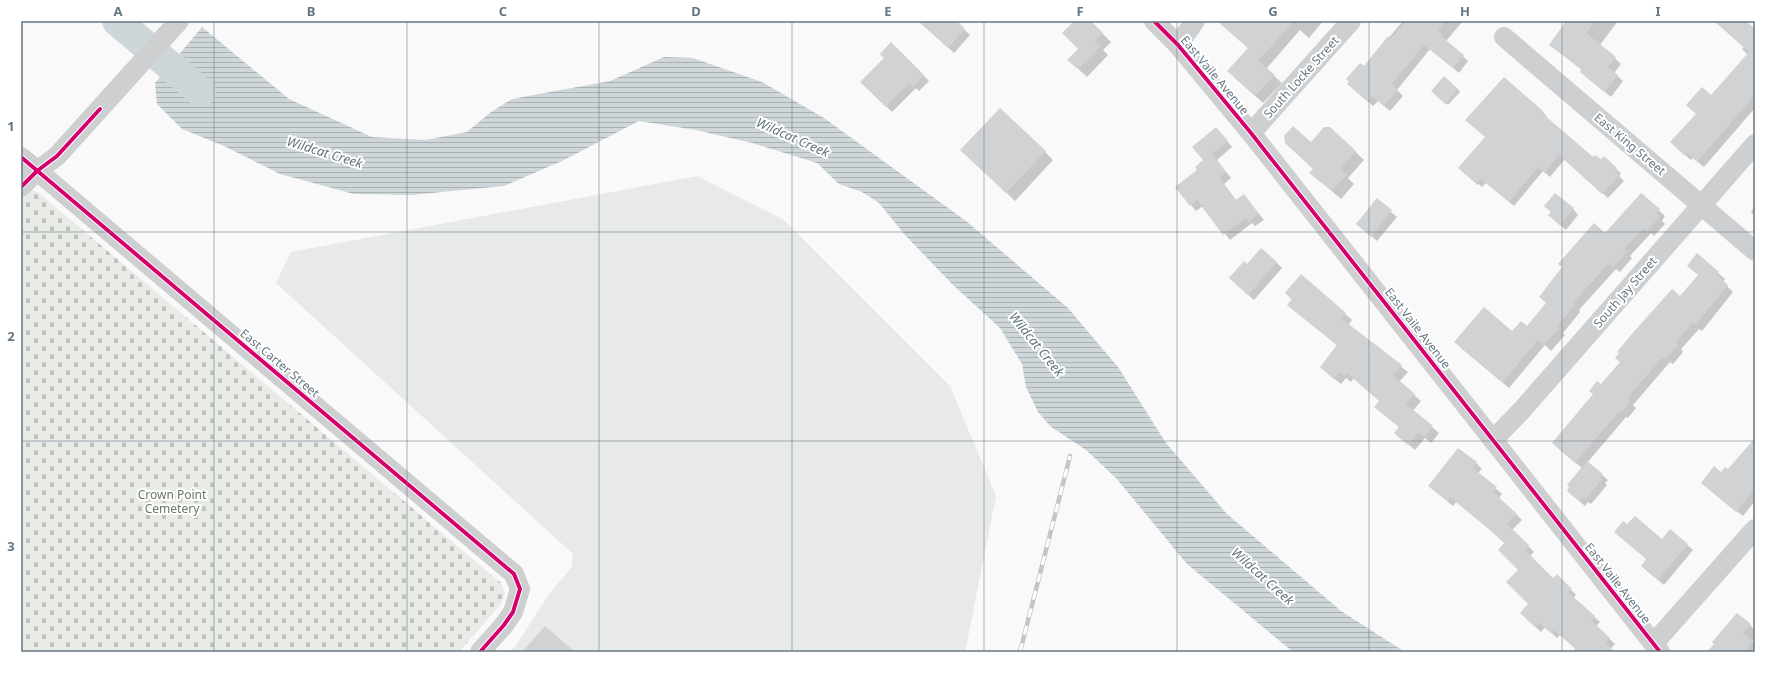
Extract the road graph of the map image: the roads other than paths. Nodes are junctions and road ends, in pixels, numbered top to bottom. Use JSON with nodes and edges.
{"nodes":[{"id":1,"x":179,"y":21,"type":"edge"},
{"id":2,"x":1154,"y":21,"type":"edge"},
{"id":3,"x":1195,"y":21,"type":"edge"},
{"id":4,"x":1351,"y":21,"type":"edge"},
{"id":5,"x":1504,"y":38,"type":"dead end"},
{"id":6,"x":1178,"y":46,"type":"junction"},
{"id":7,"x":1250,"y":133,"type":"junction"},
{"id":8,"x":1755,"y":144,"type":"edge"},
{"id":9,"x":21,"y":157,"type":"edge"},
{"id":10,"x":37,"y":171,"type":"junction"},
{"id":11,"x":21,"y":187,"type":"edge"},
{"id":12,"x":1701,"y":205,"type":"junction"},
{"id":13,"x":1755,"y":251,"type":"edge"},
{"id":14,"x":1493,"y":440,"type":"junction"},
{"id":15,"x":1755,"y":528,"type":"edge"},
{"id":16,"x":1657,"y":648,"type":"edge"},
{"id":17,"x":480,"y":652,"type":"edge"}],
"edges":[{"from":1,"to":10,"type":"street"},
{"from":2,"to":6,"type":"street","name":"East Vaile Avenue"},
{"from":3,"to":6,"type":"street"},
{"from":4,"to":7,"type":"street","name":"South Locke Street"},
{"from":5,"to":12,"type":"street","name":"East King Street"},
{"from":6,"to":7,"type":"street","name":"East Vaile Avenue"},
{"from":7,"to":14,"type":"street","name":"East Vaile Avenue"},
{"from":8,"to":12,"type":"street","name":"South Jay Street"},
{"from":9,"to":10,"type":"street","name":"East Carter Street"},
{"from":10,"to":11,"type":"street"},
{"from":10,"to":17,"type":"street","name":"East Carter Street"},
{"from":12,"to":13,"type":"street","name":"East King Street"},
{"from":12,"to":14,"type":"street","name":"South Jay Street"},
{"from":14,"to":16,"type":"street","name":"East Vaile Avenue"},
{"from":15,"to":16,"type":"street"}]}
